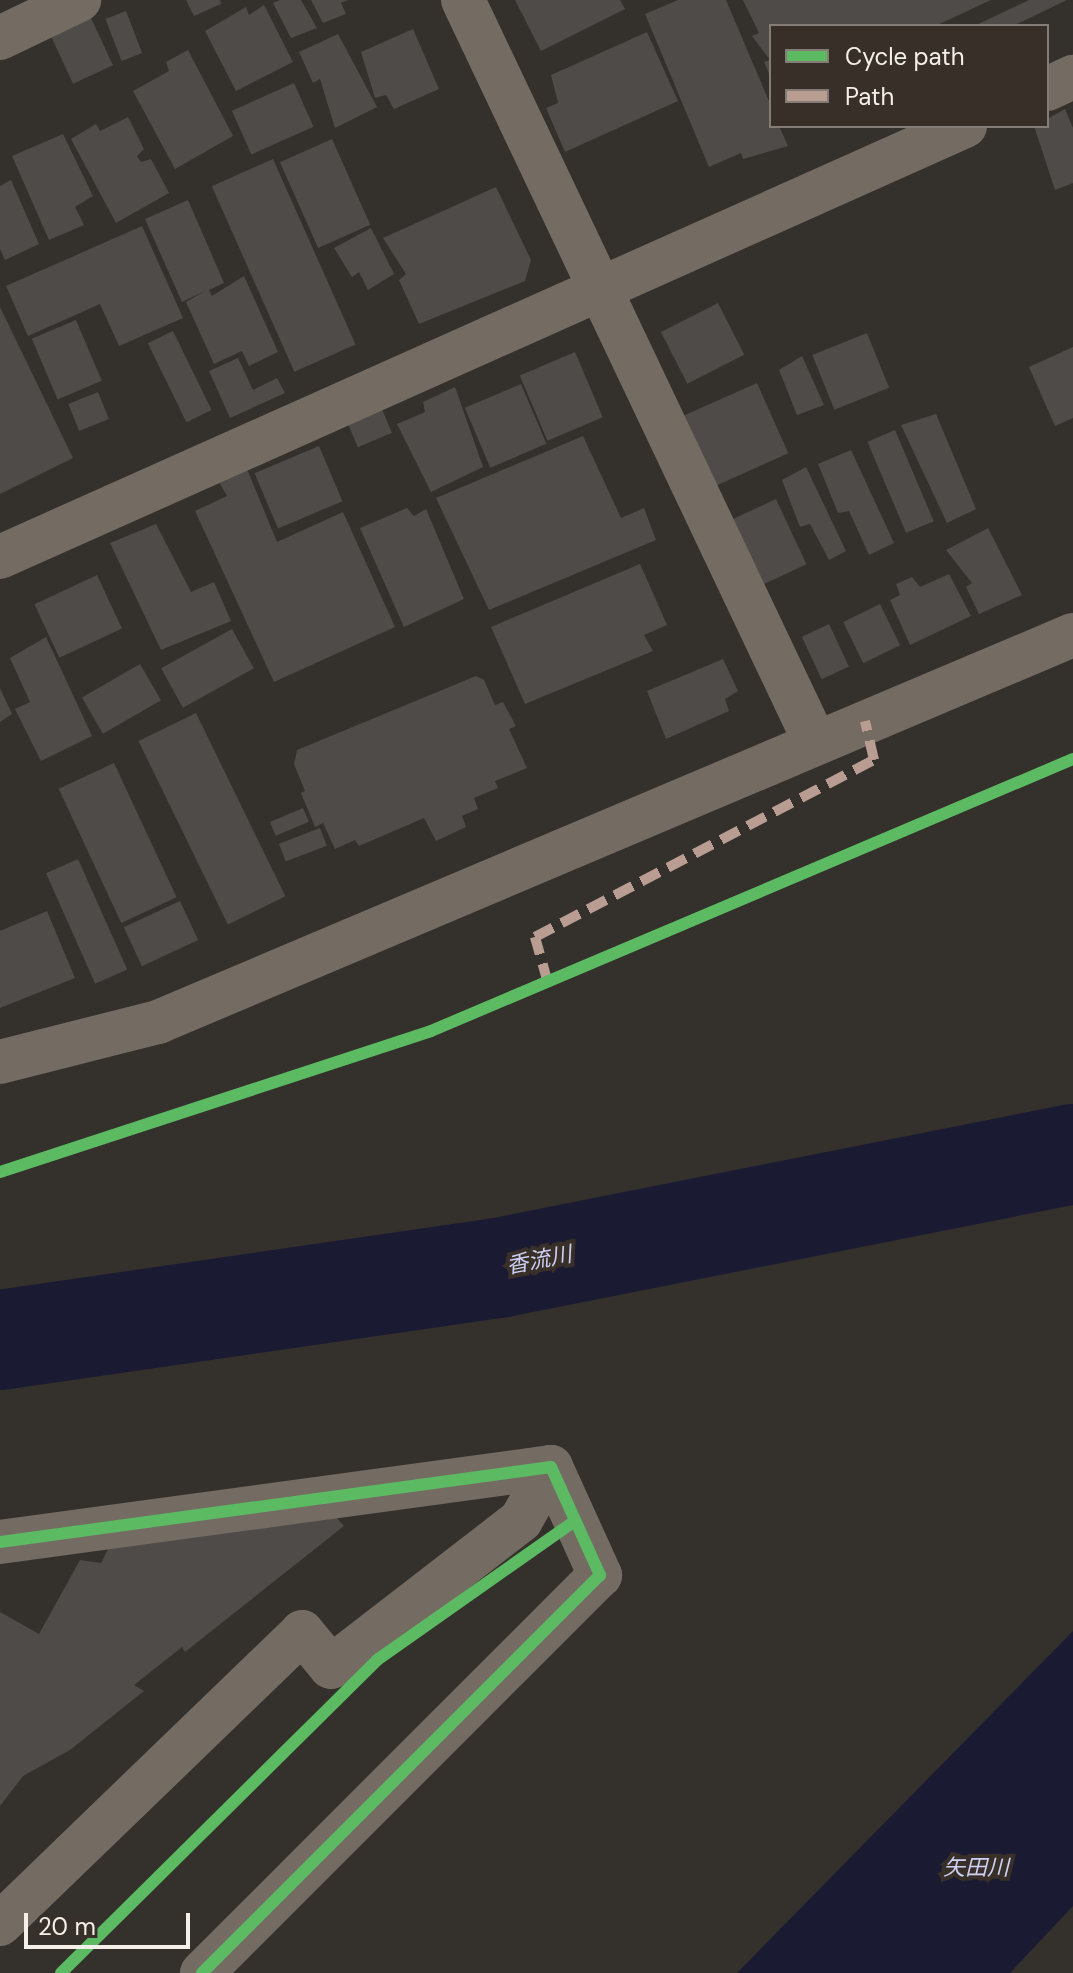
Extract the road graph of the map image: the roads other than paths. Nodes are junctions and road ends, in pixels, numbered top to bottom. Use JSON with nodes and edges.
{"nodes":[{"id":1,"x":79,"y":0,"type":"edge"},
{"id":2,"x":463,"y":0,"type":"edge"},
{"id":3,"x":0,"y":38,"type":"edge"},
{"id":4,"x":1073,"y":77,"type":"edge"},
{"id":5,"x":1049,"y":88,"type":"edge"},
{"id":6,"x":961,"y":128,"type":"edge"},
{"id":7,"x":603,"y":292,"type":"junction"},
{"id":8,"x":0,"y":557,"type":"edge"},
{"id":9,"x":1073,"y":635,"type":"edge"},
{"id":10,"x":815,"y":742,"type":"junction"},
{"id":11,"x":0,"y":1062,"type":"edge"},
{"id":12,"x":551,"y":1467,"type":"junction"},
{"id":13,"x":0,"y":1542,"type":"edge"},
{"id":14,"x":0,"y":1924,"type":"edge"},
{"id":15,"x":202,"y":1973,"type":"edge"}],
"edges":[{"from":1,"to":3,"type":"street"},
{"from":2,"to":7,"type":"street"},
{"from":4,"to":5,"type":"street"},
{"from":6,"to":7,"type":"street"},
{"from":7,"to":8,"type":"street"},
{"from":7,"to":10,"type":"street"},
{"from":9,"to":10,"type":"street"},
{"from":10,"to":11,"type":"street"},
{"from":12,"to":13,"type":"street"},
{"from":12,"to":14,"type":"street"},
{"from":12,"to":15,"type":"street"}]}
